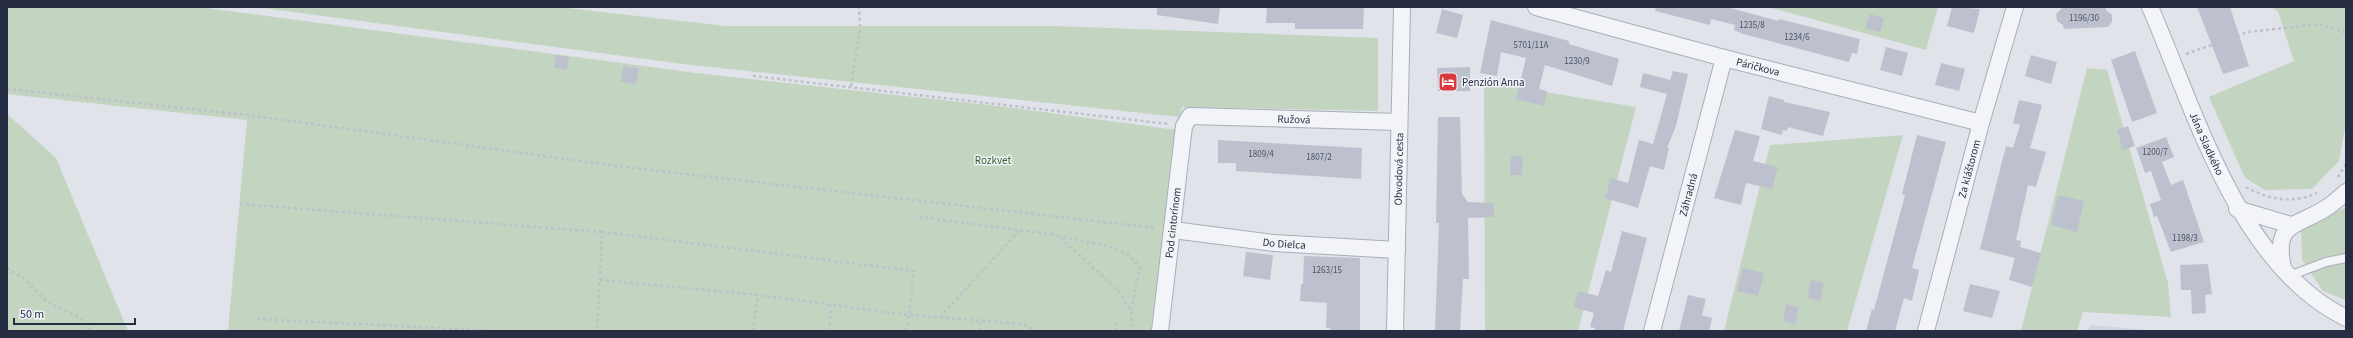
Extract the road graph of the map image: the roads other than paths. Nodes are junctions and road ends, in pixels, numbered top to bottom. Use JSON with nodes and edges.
{"nodes":[{"id":1,"x":1402,"y":7,"type":"edge"},
{"id":2,"x":1536,"y":7,"type":"edge"},
{"id":3,"x":2015,"y":7,"type":"edge"},
{"id":4,"x":2150,"y":7,"type":"edge"},
{"id":5,"x":1724,"y":58,"type":"junction"},
{"id":6,"x":1187,"y":121,"type":"joint"},
{"id":7,"x":1399,"y":122,"type":"junction"},
{"id":8,"x":1981,"y":123,"type":"junction"},
{"id":9,"x":2340,"y":187,"type":"edge"},
{"id":10,"x":2237,"y":209,"type":"junction"},
{"id":11,"x":2291,"y":225,"type":"junction"},
{"id":12,"x":1173,"y":230,"type":"junction"},
{"id":13,"x":1397,"y":250,"type":"junction"},
{"id":14,"x":2346,"y":258,"type":"edge"},
{"id":15,"x":2286,"y":273,"type":"junction"},
{"id":16,"x":2346,"y":318,"type":"edge"},
{"id":17,"x":1160,"y":331,"type":"edge"},
{"id":18,"x":1395,"y":331,"type":"edge"},
{"id":19,"x":1652,"y":331,"type":"edge"},
{"id":20,"x":1926,"y":331,"type":"edge"}],
"edges":[{"from":1,"to":7,"type":"street","name":"Obvodová cesta"},
{"from":2,"to":5,"type":"street","name":"Páričkova"},
{"from":3,"to":8,"type":"street","name":"Za kláštorom"},
{"from":4,"to":10,"type":"street","name":"Jána Sladkého"},
{"from":5,"to":8,"type":"street","name":"Páričkova"},
{"from":5,"to":19,"type":"street","name":"Záhradná"},
{"from":6,"to":7,"type":"street","name":"Ružová"},
{"from":6,"to":12,"type":"street","name":"Pod cintorínom"},
{"from":7,"to":13,"type":"street","name":"Obvodová cesta"},
{"from":8,"to":20,"type":"street","name":"Za kláštorom"},
{"from":9,"to":11,"type":"street"},
{"from":10,"to":11,"type":"street"},
{"from":10,"to":15,"type":"street","name":"Jána Sladkého"},
{"from":11,"to":15,"type":"street"},
{"from":12,"to":13,"type":"street","name":"Do Dielca"},
{"from":12,"to":17,"type":"street","name":"Pod cintorínom"},
{"from":13,"to":18,"type":"street","name":"Obvodová cesta"},
{"from":14,"to":15,"type":"lane"},
{"from":15,"to":16,"type":"street","name":"Jána Sladkého"}]}
